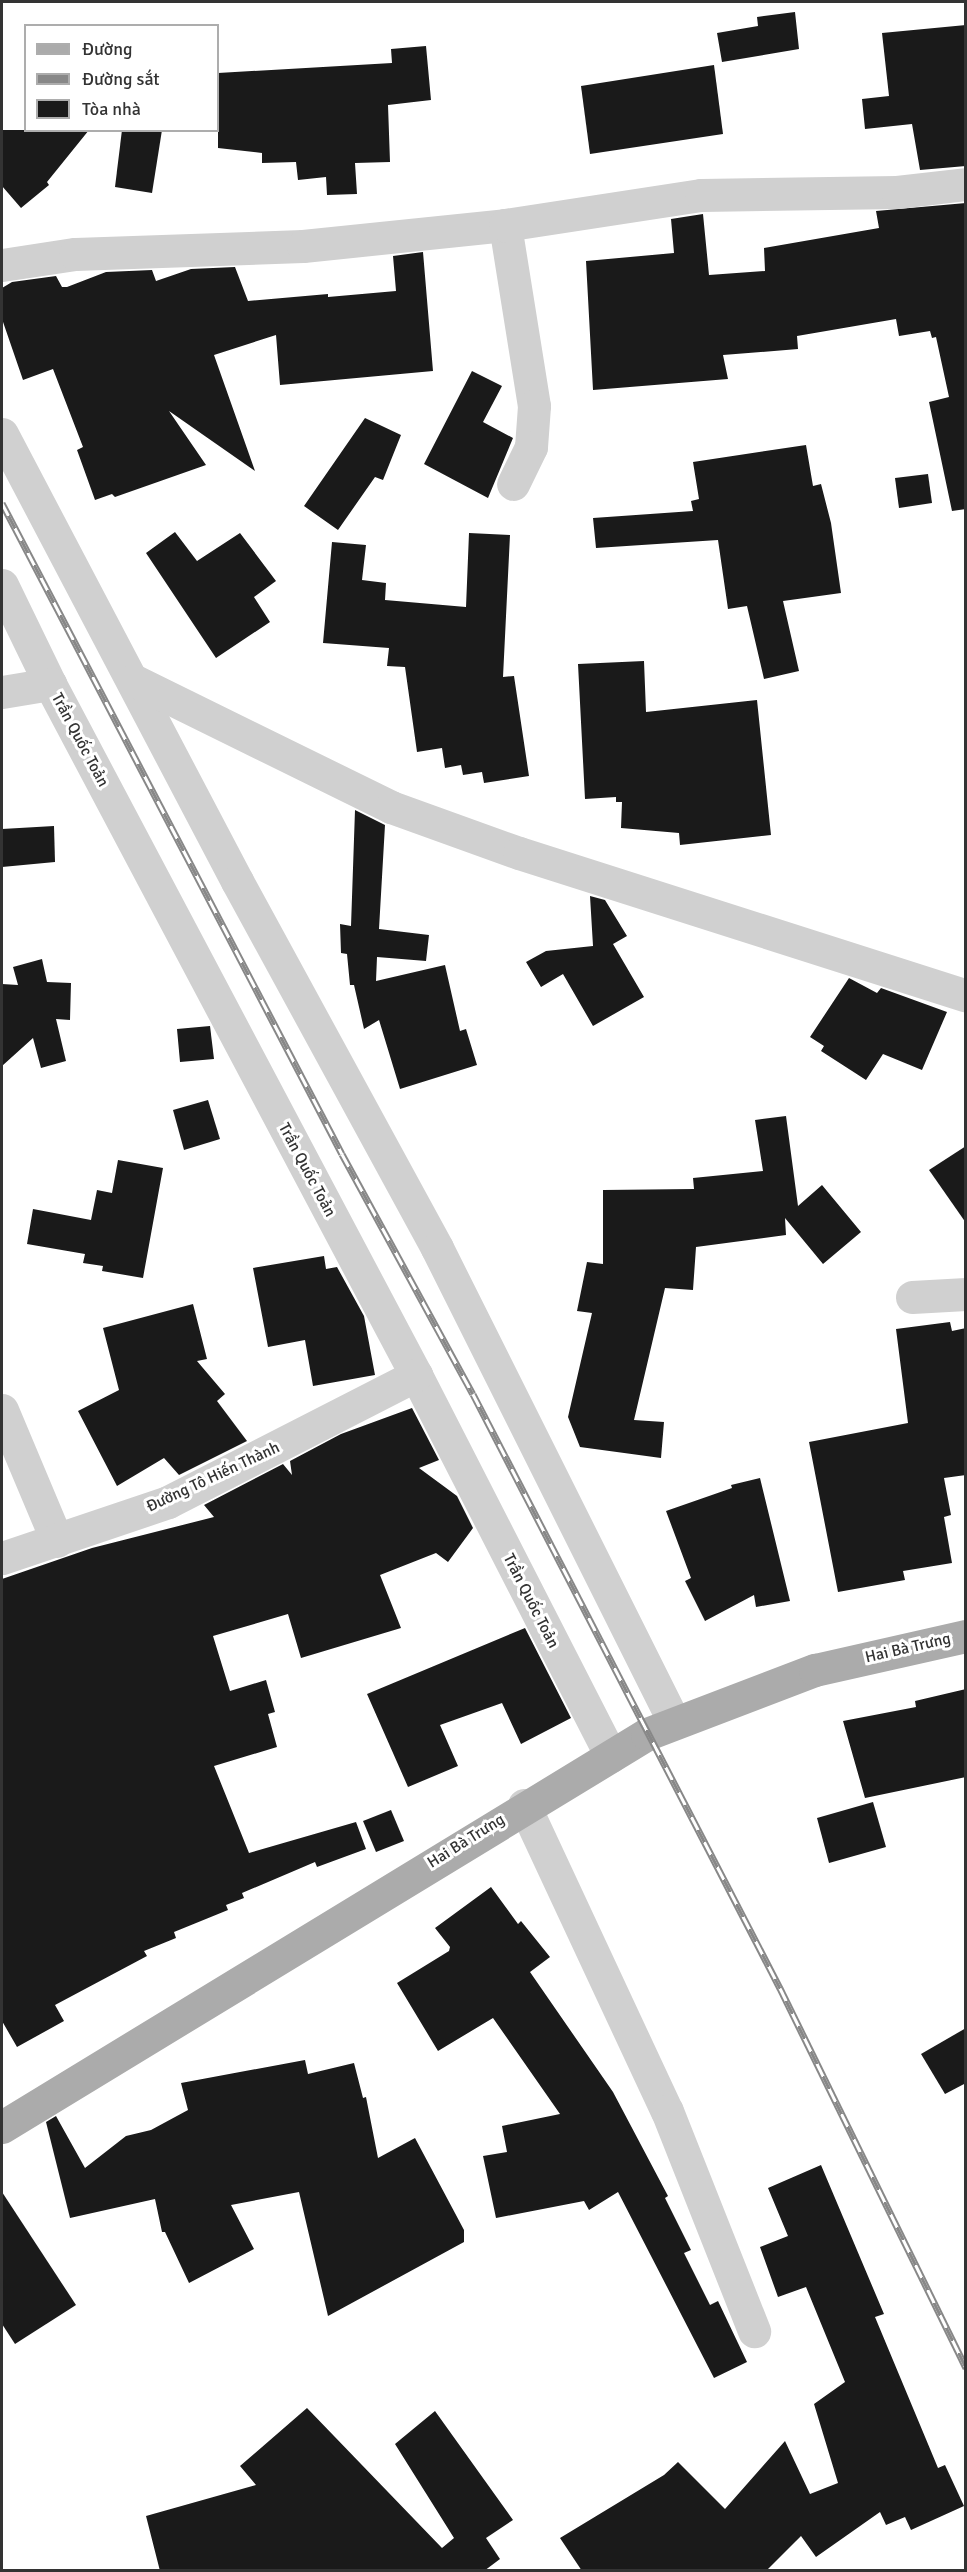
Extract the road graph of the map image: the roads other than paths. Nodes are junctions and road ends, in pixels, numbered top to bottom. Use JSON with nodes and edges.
{"nodes":[{"id":1,"x":966,"y":184,"type":"edge"},
{"id":2,"x":505,"y":225,"type":"junction"},
{"id":3,"x":2,"y":266,"type":"edge"},
{"id":4,"x":2,"y":434,"type":"edge"},
{"id":5,"x":513,"y":484,"type":"dead end"},
{"id":6,"x":2,"y":585,"type":"edge"},
{"id":7,"x":133,"y":680,"type":"junction"},
{"id":8,"x":50,"y":684,"type":"junction"},
{"id":9,"x":2,"y":692,"type":"edge"},
{"id":10,"x":966,"y":996,"type":"edge"},
{"id":11,"x":966,"y":1294,"type":"edge"},
{"id":12,"x":912,"y":1297,"type":"dead end"},
{"id":13,"x":416,"y":1375,"type":"junction"},
{"id":14,"x":2,"y":1410,"type":"edge"},
{"id":15,"x":57,"y":1541,"type":"junction"},
{"id":16,"x":2,"y":1558,"type":"edge"},
{"id":17,"x":966,"y":1636,"type":"edge"},
{"id":18,"x":674,"y":1722,"type":"junction"},
{"id":19,"x":610,"y":1756,"type":"junction"},
{"id":20,"x":524,"y":1805,"type":"junction"},
{"id":21,"x":2,"y":2127,"type":"edge"},
{"id":22,"x":754,"y":2331,"type":"dead end"}],
"edges":[{"from":1,"to":2,"type":"street"},
{"from":2,"to":3,"type":"street"},
{"from":2,"to":5,"type":"street"},
{"from":4,"to":7,"type":"street"},
{"from":6,"to":8,"type":"street","name":"Trần Quốc Toản"},
{"from":7,"to":10,"type":"street"},
{"from":7,"to":18,"type":"street"},
{"from":8,"to":9,"type":"street"},
{"from":8,"to":13,"type":"street","name":"Trần Quốc Toản"},
{"from":11,"to":12,"type":"street"},
{"from":13,"to":15,"type":"street","name":"Đường Tô Hiến Thành"},
{"from":13,"to":19,"type":"street","name":"Trần Quốc Toản"},
{"from":14,"to":15,"type":"street"},
{"from":15,"to":16,"type":"street","name":"Đường Tô Hiến Thành"},
{"from":17,"to":18,"type":"main road","name":"Hai Bà Trưng"},
{"from":18,"to":19,"type":"main road","name":"Hai Bà Trưng"},
{"from":19,"to":20,"type":"main road","name":"Hai Bà Trưng"},
{"from":20,"to":21,"type":"main road","name":"Hai Bà Trưng"},
{"from":20,"to":22,"type":"street"}]}
